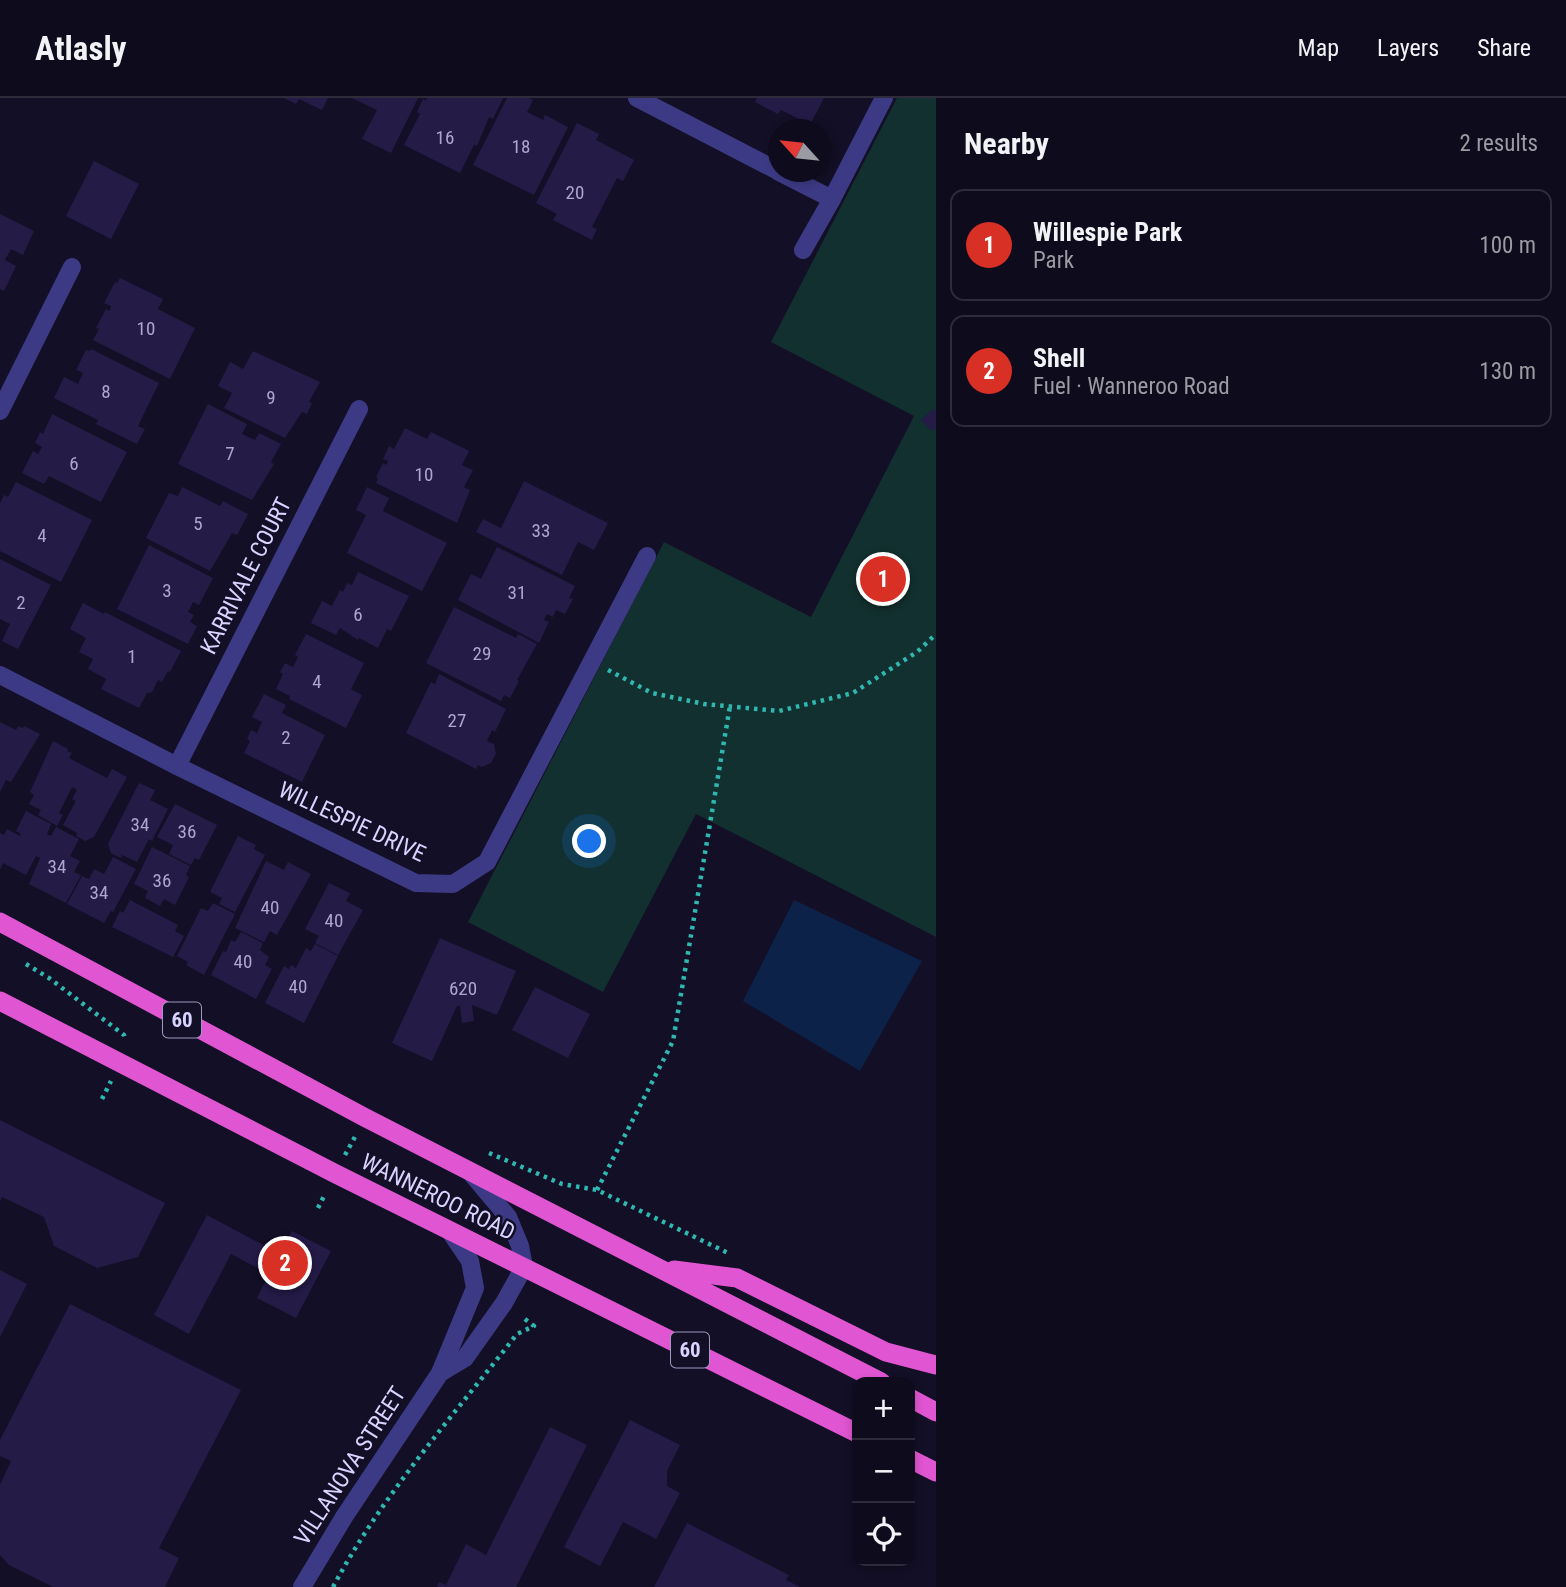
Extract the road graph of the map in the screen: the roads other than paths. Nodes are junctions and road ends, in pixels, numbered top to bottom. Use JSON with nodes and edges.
{"nodes":[{"id":1,"x":637,"y":98,"type":"edge"},
{"id":2,"x":884,"y":98,"type":"edge"},
{"id":3,"x":768,"y":165,"type":"edge"},
{"id":4,"x":800,"y":182,"type":"edge"},
{"id":5,"x":832,"y":199,"type":"junction"},
{"id":6,"x":803,"y":250,"type":"dead end"},
{"id":7,"x":72,"y":267,"type":"dead end"},
{"id":8,"x":359,"y":409,"type":"dead end"},
{"id":9,"x":0,"y":411,"type":"edge"},
{"id":10,"x":647,"y":556,"type":"dead end"},
{"id":11,"x":0,"y":676,"type":"edge"},
{"id":12,"x":177,"y":766,"type":"junction"},
{"id":13,"x":0,"y":922,"type":"edge"},
{"id":14,"x":2,"y":1001,"type":"edge"},
{"id":15,"x":470,"y":1172,"type":"junction"},
{"id":16,"x":449,"y":1230,"type":"junction"},
{"id":17,"x":524,"y":1267,"type":"junction"},
{"id":18,"x":659,"y":1268,"type":"junction"},
{"id":19,"x":936,"y":1365,"type":"edge"},
{"id":20,"x":440,"y":1373,"type":"junction"},
{"id":21,"x":871,"y":1377,"type":"edge"},
{"id":22,"x":915,"y":1401,"type":"edge"},
{"id":23,"x":936,"y":1412,"type":"edge"},
{"id":24,"x":852,"y":1431,"type":"edge"},
{"id":25,"x":915,"y":1462,"type":"edge"},
{"id":26,"x":936,"y":1472,"type":"edge"},
{"id":27,"x":302,"y":1587,"type":"edge"}],
"edges":[{"from":1,"to":3,"type":"street"},
{"from":2,"to":5,"type":"street"},
{"from":4,"to":5,"type":"street"},
{"from":5,"to":6,"type":"street"},
{"from":7,"to":9,"type":"street"},
{"from":8,"to":12,"type":"street","name":"KARRIVALE COURT"},
{"from":10,"to":12,"type":"street","name":"WILLESPIE DRIVE"},
{"from":11,"to":12,"type":"street","name":"WILLESPIE DRIVE"},
{"from":13,"to":15,"type":"highway","name":"WANNEROO ROAD","number":"60"},
{"from":14,"to":16,"type":"highway","name":"WANNEROO ROAD","number":"60"},
{"from":15,"to":17,"type":"street"},
{"from":15,"to":18,"type":"highway","name":"WANNEROO ROAD","number":"60"},
{"from":16,"to":17,"type":"highway","name":"WANNEROO ROAD","number":"60"},
{"from":16,"to":20,"type":"street","name":"VILLANOVA STREET"},
{"from":17,"to":20,"type":"street","name":"VILLANOVA STREET"},
{"from":17,"to":24,"type":"highway","name":"WANNEROO ROAD","number":"60"},
{"from":18,"to":19,"type":"highway"},
{"from":18,"to":21,"type":"highway","number":"60"},
{"from":20,"to":27,"type":"street","name":"VILLANOVA STREET"},
{"from":22,"to":23,"type":"highway"},
{"from":25,"to":26,"type":"highway"}]}
